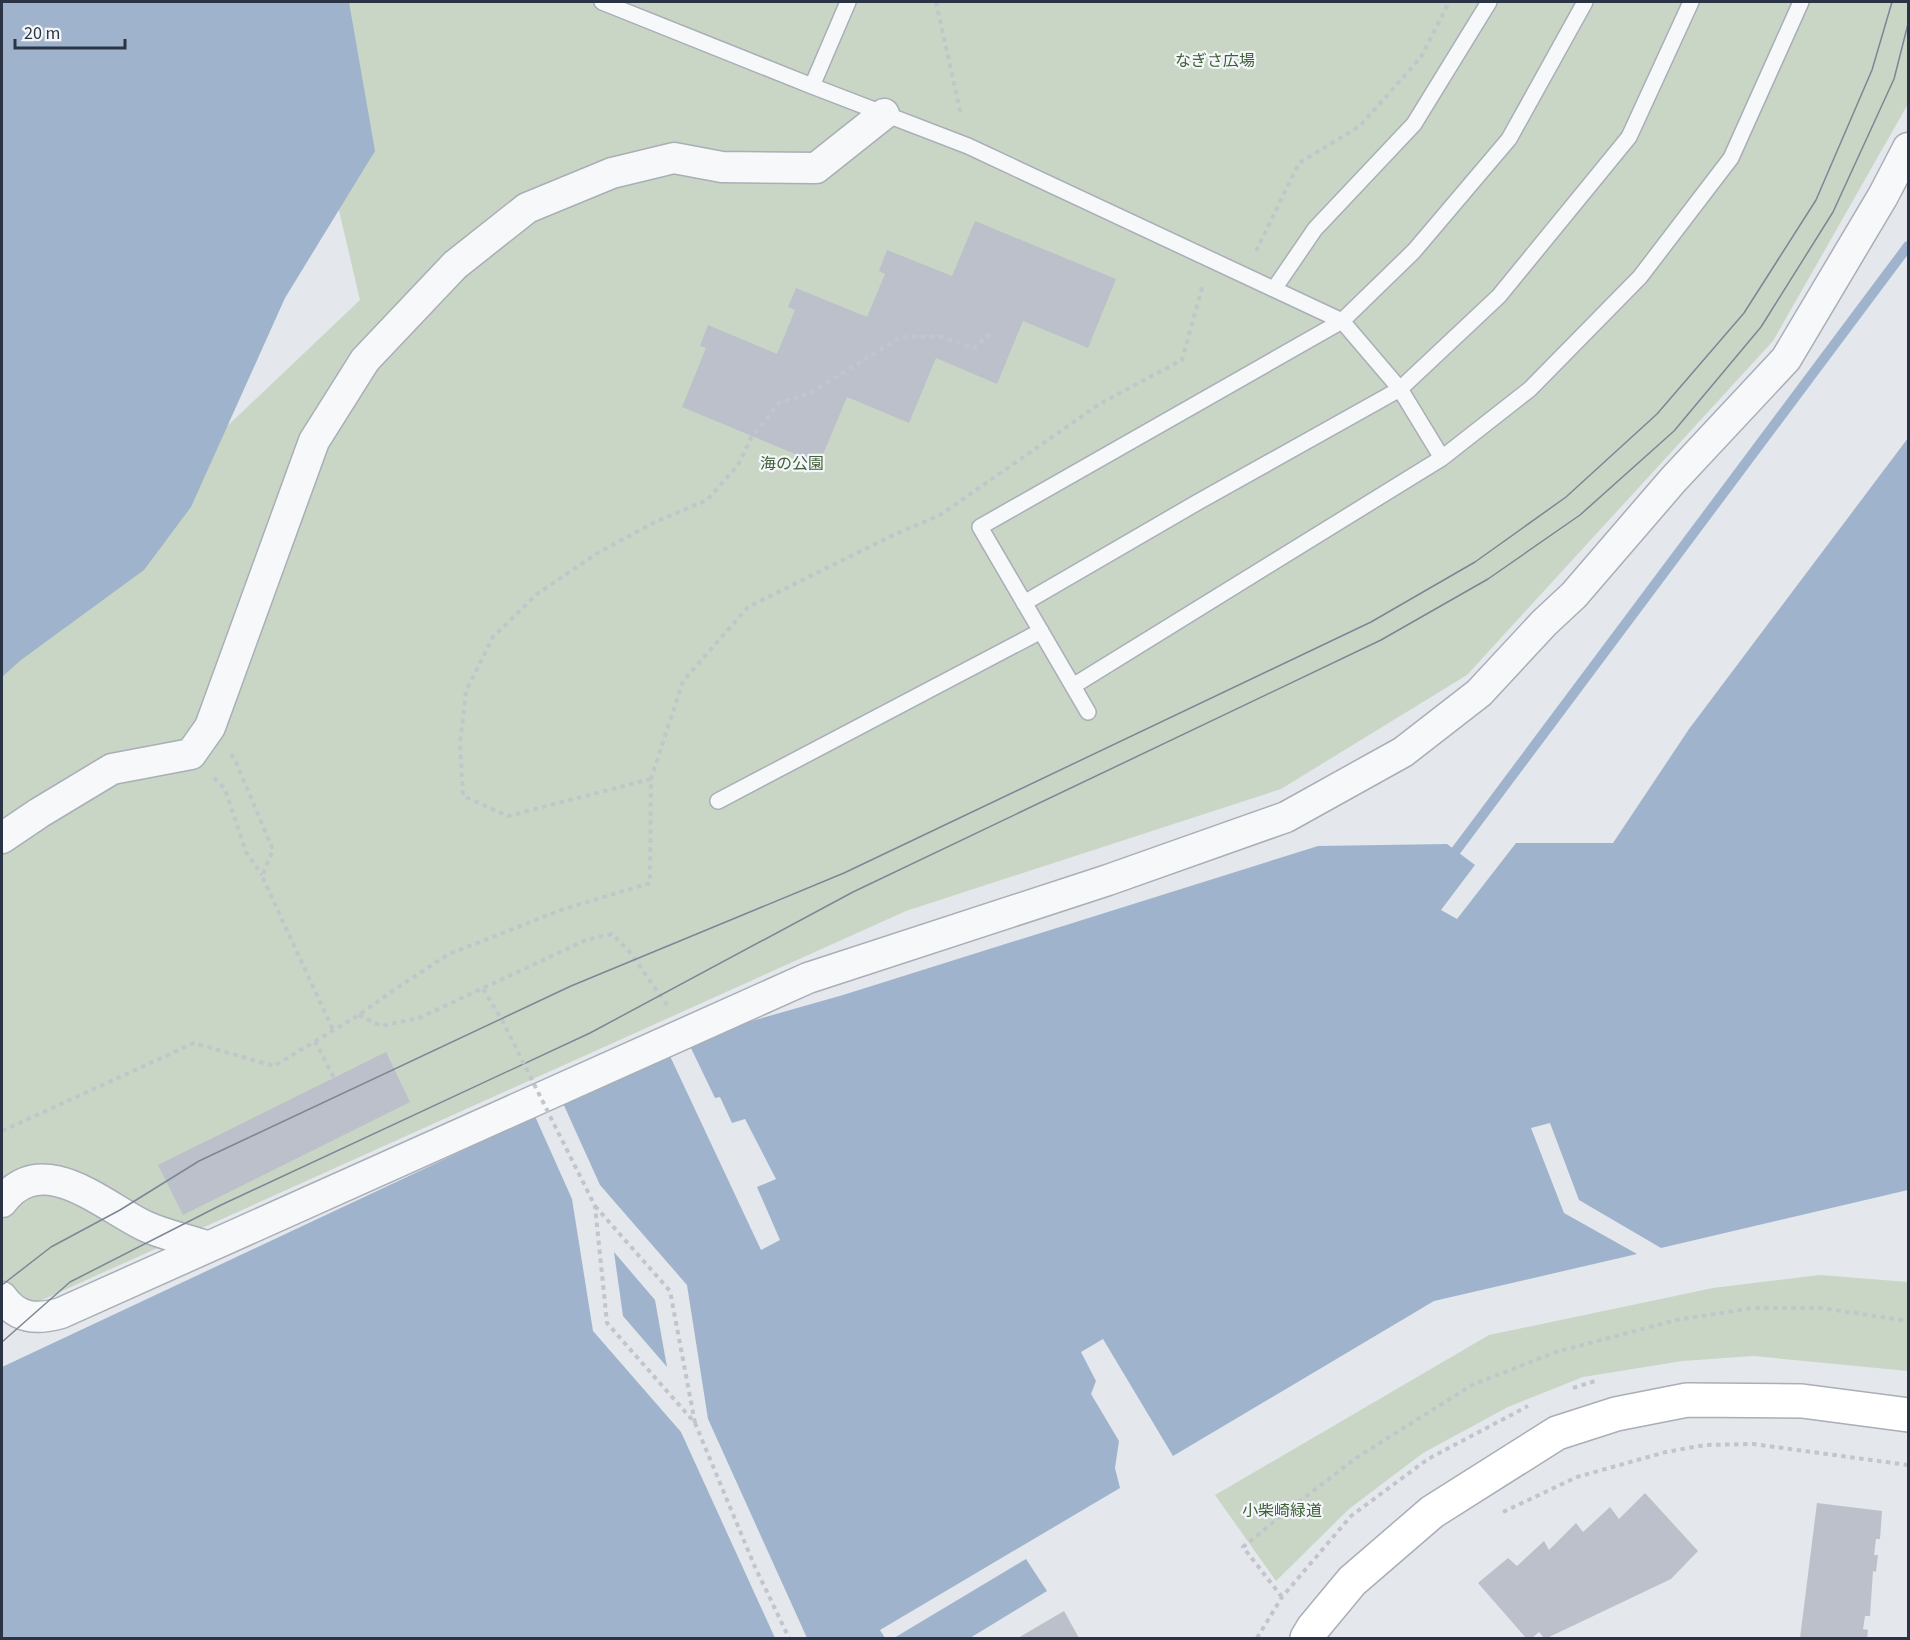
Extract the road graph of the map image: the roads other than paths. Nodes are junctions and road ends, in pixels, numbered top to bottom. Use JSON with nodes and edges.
{"nodes":[{"id":1,"x":602,"y":2,"type":"edge"},
{"id":2,"x":848,"y":2,"type":"edge"},
{"id":3,"x":1489,"y":2,"type":"edge"},
{"id":4,"x":1585,"y":2,"type":"edge"},
{"id":5,"x":1691,"y":2,"type":"edge"},
{"id":6,"x":1801,"y":2,"type":"edge"},
{"id":7,"x":812,"y":86,"type":"junction"},
{"id":8,"x":884,"y":114,"type":"junction"},
{"id":9,"x":1908,"y":148,"type":"edge"},
{"id":10,"x":1274,"y":289,"type":"junction"},
{"id":11,"x":1342,"y":321,"type":"junction"},
{"id":12,"x":1400,"y":389,"type":"junction"},
{"id":13,"x":1442,"y":458,"type":"junction"},
{"id":14,"x":1024,"y":603,"type":"junction"},
{"id":15,"x":1041,"y":631,"type":"junction"},
{"id":16,"x":1073,"y":686,"type":"junction"},
{"id":17,"x":1088,"y":712,"type":"dead end"},
{"id":18,"x":718,"y":801,"type":"dead end"},
{"id":19,"x":2,"y":838,"type":"edge"},
{"id":20,"x":4,"y":1197,"type":"edge"},
{"id":21,"x":206,"y":1246,"type":"junction"},
{"id":22,"x":2,"y":1297,"type":"edge"},
{"id":23,"x":1908,"y":1415,"type":"edge"},
{"id":24,"x":1307,"y":1638,"type":"edge"}],
"edges":[{"from":1,"to":7,"type":"lane"},
{"from":2,"to":7,"type":"lane"},
{"from":3,"to":10,"type":"lane"},
{"from":4,"to":11,"type":"lane"},
{"from":5,"to":12,"type":"lane"},
{"from":6,"to":13,"type":"lane"},
{"from":7,"to":8,"type":"lane"},
{"from":8,"to":10,"type":"lane"},
{"from":8,"to":19,"type":"street"},
{"from":9,"to":21,"type":"street"},
{"from":10,"to":11,"type":"lane"},
{"from":11,"to":12,"type":"lane"},
{"from":11,"to":14,"type":"lane"},
{"from":12,"to":13,"type":"lane"},
{"from":12,"to":14,"type":"lane"},
{"from":13,"to":16,"type":"lane"},
{"from":14,"to":15,"type":"lane"},
{"from":15,"to":16,"type":"lane"},
{"from":15,"to":18,"type":"lane"},
{"from":16,"to":17,"type":"lane"},
{"from":20,"to":21,"type":"street"},
{"from":21,"to":22,"type":"street"},
{"from":23,"to":24,"type":"street"}]}
